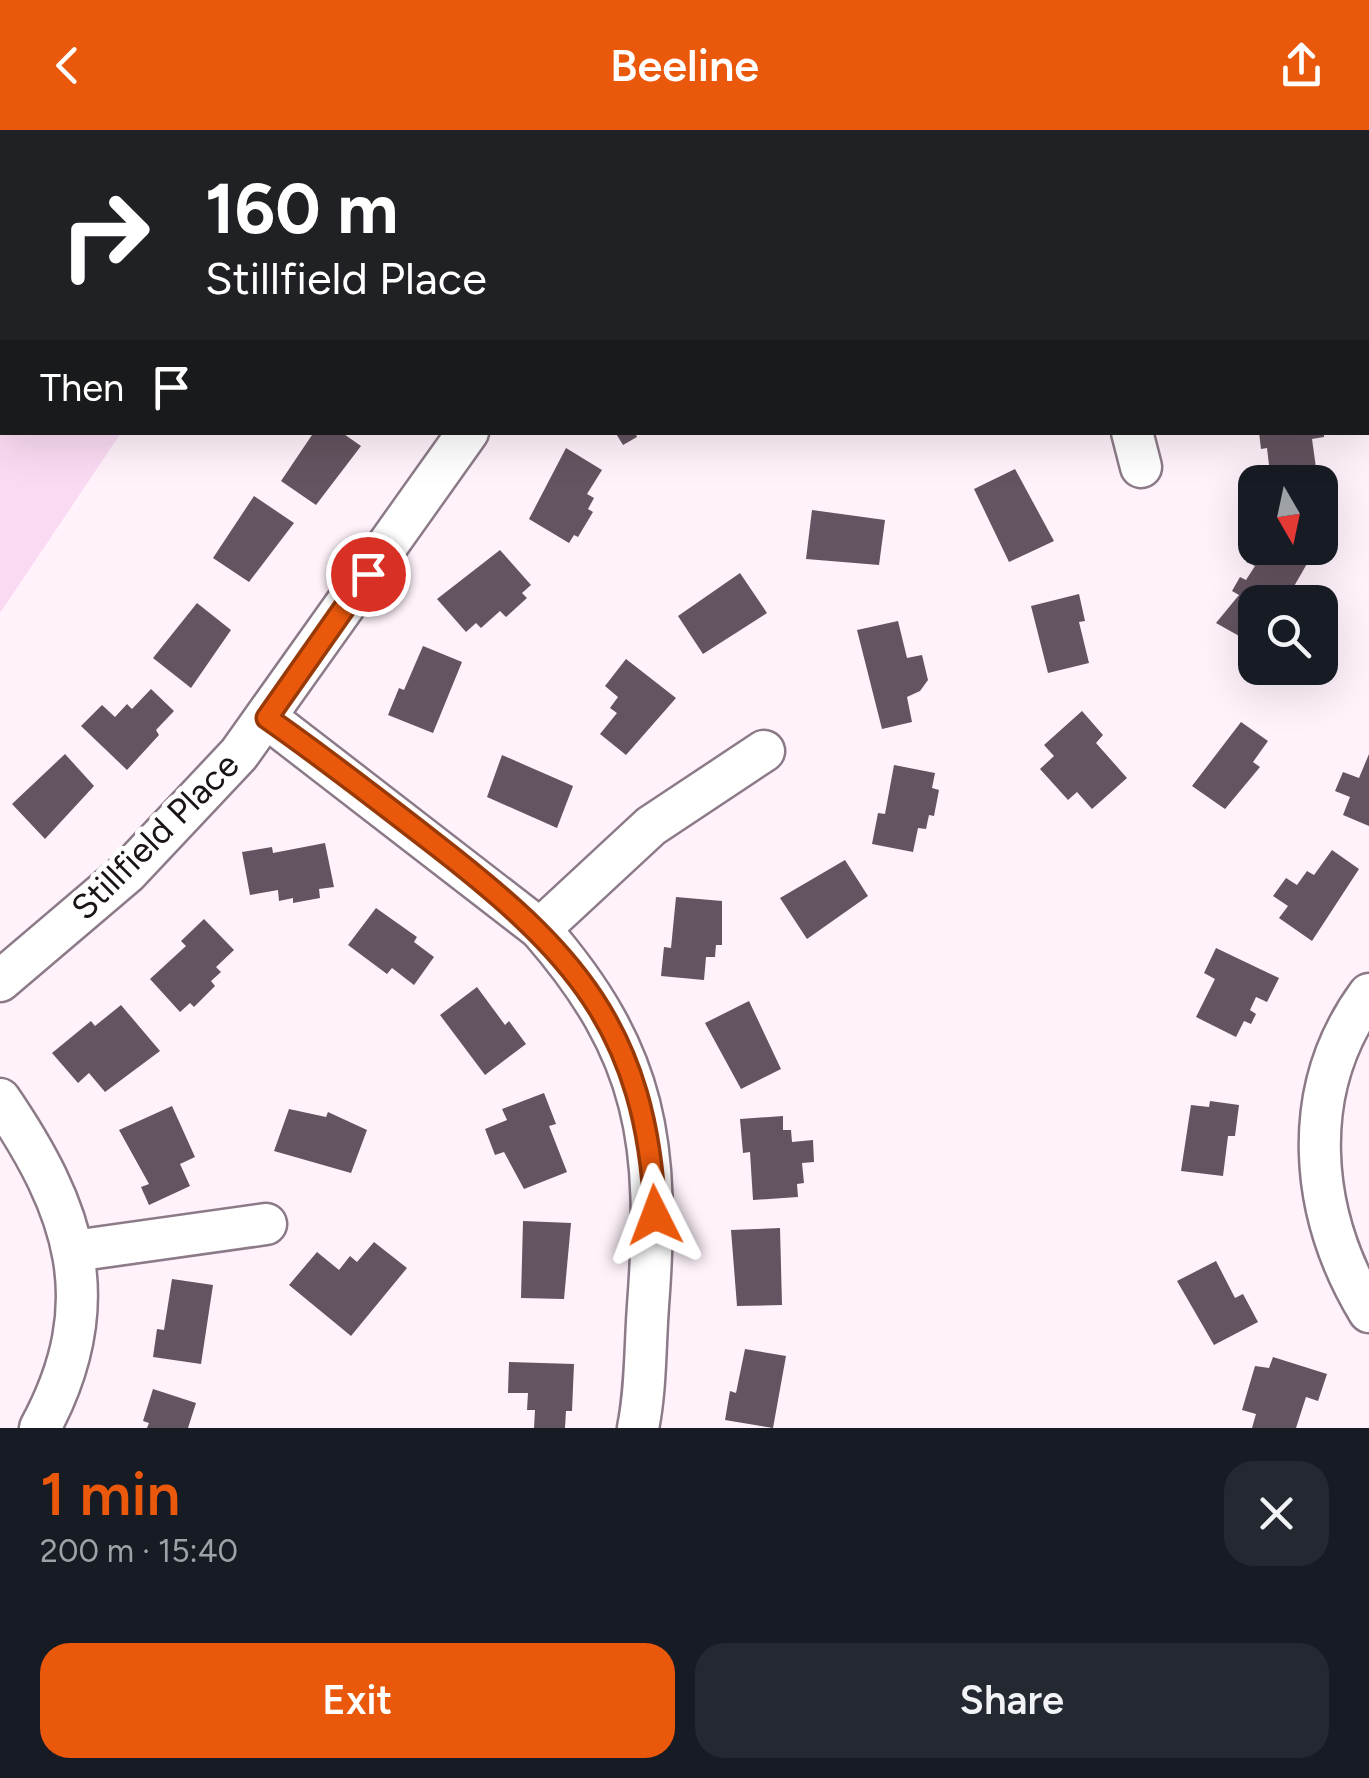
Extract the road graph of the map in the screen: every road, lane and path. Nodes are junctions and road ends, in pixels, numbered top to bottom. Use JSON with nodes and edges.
{"nodes":[{"id":1,"x":466,"y":435,"type":"edge"},
{"id":2,"x":267,"y":718,"type":"junction"},
{"id":3,"x":764,"y":751,"type":"dead end"},
{"id":4,"x":540,"y":929,"type":"junction"},
{"id":5,"x":0,"y":980,"type":"edge"},
{"id":6,"x":1369,"y":994,"type":"edge"},
{"id":7,"x":0,"y":1099,"type":"edge"},
{"id":8,"x":266,"y":1224,"type":"dead end"},
{"id":9,"x":74,"y":1251,"type":"junction"},
{"id":10,"x":1369,"y":1312,"type":"edge"},
{"id":11,"x":40,"y":1428,"type":"edge"},
{"id":12,"x":638,"y":1428,"type":"edge"}],
"edges":[{"from":1,"to":2,"type":"street","name":"Stillfield Place"},
{"from":2,"to":4,"type":"street"},
{"from":2,"to":5,"type":"street","name":"Stillfield Place"},
{"from":3,"to":4,"type":"street"},
{"from":4,"to":12,"type":"street"},
{"from":6,"to":10,"type":"street"},
{"from":7,"to":9,"type":"street"},
{"from":8,"to":9,"type":"street"},
{"from":9,"to":11,"type":"street"}]}
